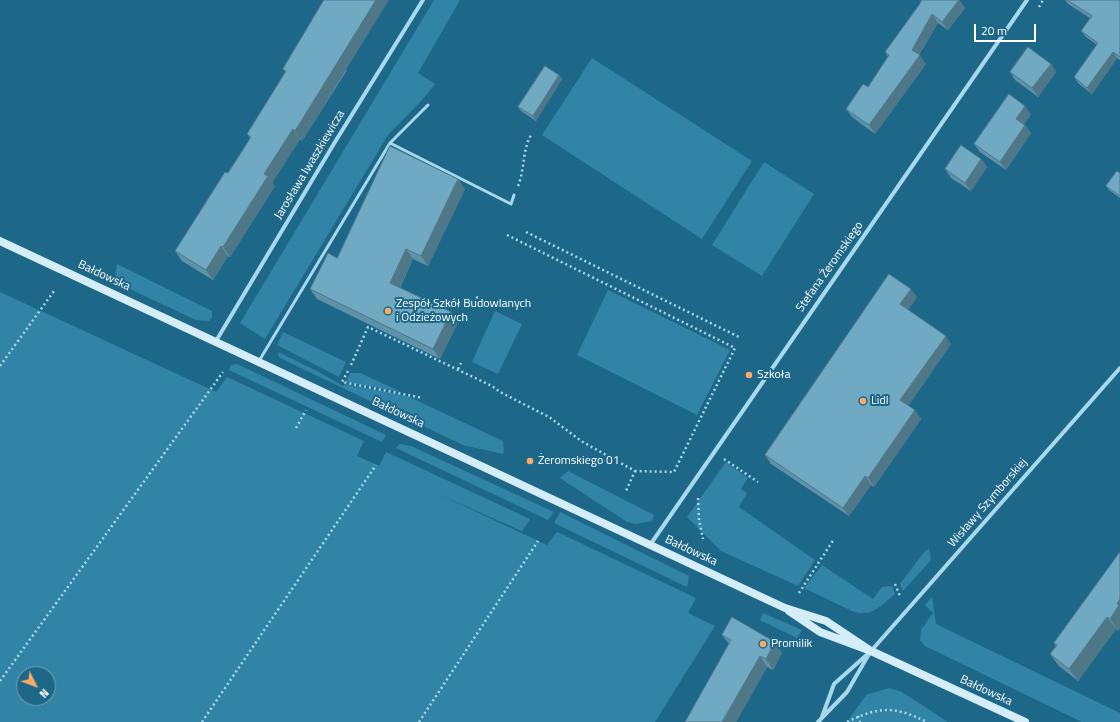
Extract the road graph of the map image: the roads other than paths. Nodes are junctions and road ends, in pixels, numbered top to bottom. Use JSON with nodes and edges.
{"nodes":[{"id":1,"x":423,"y":0,"type":"edge"},
{"id":2,"x":1027,"y":0,"type":"edge"},
{"id":3,"x":428,"y":105,"type":"dead end"},
{"id":4,"x":390,"y":143,"type":"junction"},
{"id":5,"x":514,"y":195,"type":"dead end"},
{"id":6,"x":0,"y":241,"type":"edge"},
{"id":7,"x":216,"y":341,"type":"junction"},
{"id":8,"x":259,"y":361,"type":"junction"},
{"id":9,"x":1120,"y":368,"type":"edge"},
{"id":10,"x":650,"y":545,"type":"junction"},
{"id":11,"x":785,"y":608,"type":"junction"},
{"id":12,"x":871,"y":651,"type":"junction"},
{"id":13,"x":822,"y":717,"type":"junction"},
{"id":14,"x":818,"y":722,"type":"edge"},
{"id":15,"x":1025,"y":722,"type":"edge"}],
"edges":[{"from":1,"to":7,"type":"street","name":"Jarosława Iwaszkiewicza"},
{"from":2,"to":10,"type":"street","name":"Stefana Żeromskiego"},
{"from":3,"to":4,"type":"lane"},
{"from":4,"to":5,"type":"lane"},
{"from":4,"to":8,"type":"lane"},
{"from":6,"to":7,"type":"street","name":"Bałdowska"},
{"from":7,"to":8,"type":"street","name":"Bałdowska"},
{"from":8,"to":10,"type":"street","name":"Bałdowska"},
{"from":9,"to":12,"type":"street","name":"Wisławy Szymborskiej"},
{"from":10,"to":11,"type":"street","name":"Bałdowska"},
{"from":11,"to":12,"type":"street","name":"Bałdowska"},
{"from":11,"to":12,"type":"street","name":"Bałdowska"},
{"from":12,"to":13,"type":"street"},
{"from":12,"to":13,"type":"street"},
{"from":12,"to":15,"type":"street","name":"Bałdowska"},
{"from":13,"to":14,"type":"street"}]}
